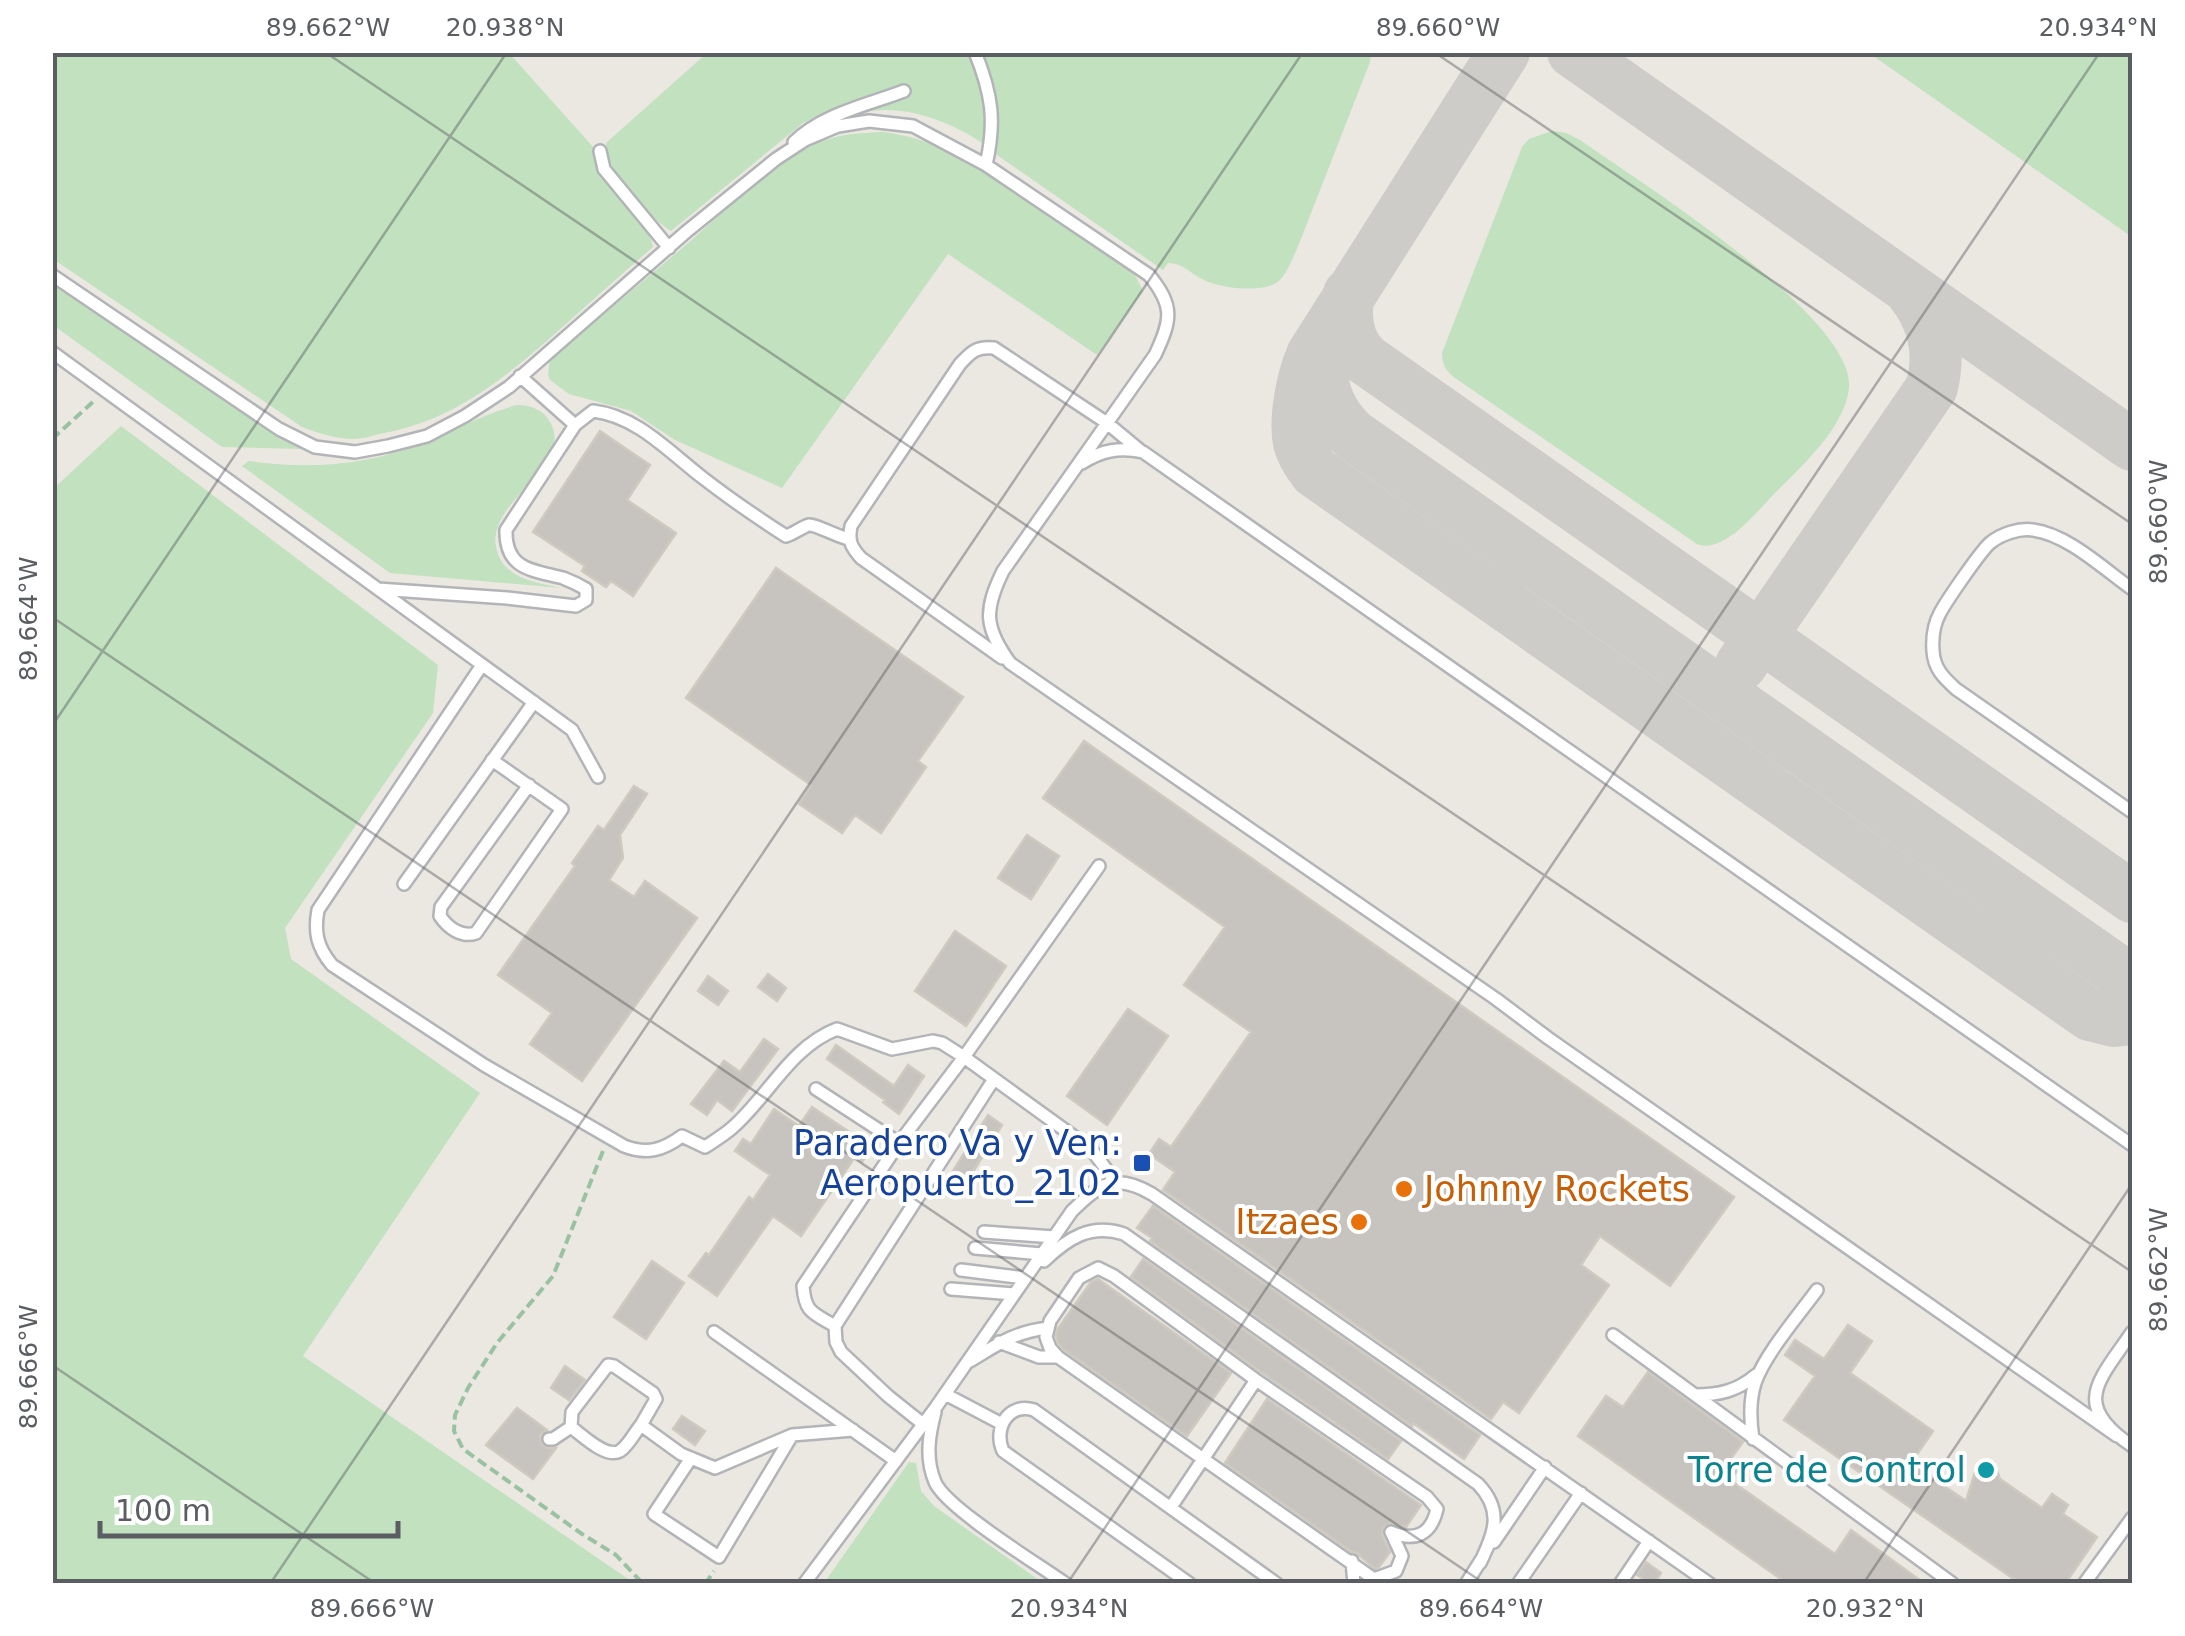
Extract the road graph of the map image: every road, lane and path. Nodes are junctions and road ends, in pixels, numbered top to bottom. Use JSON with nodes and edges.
{"nodes":[{"id":1,"x":976,"y":52,"type":"edge"},
{"id":2,"x":904,"y":91,"type":"dead end"},
{"id":3,"x":600,"y":151,"type":"dead end"},
{"id":4,"x":776,"y":158,"type":"junction"},
{"id":5,"x":986,"y":165,"type":"junction"},
{"id":6,"x":668,"y":248,"type":"junction"},
{"id":7,"x":52,"y":275,"type":"edge"},
{"id":8,"x":52,"y":352,"type":"edge"},
{"id":9,"x":520,"y":376,"type":"junction"},
{"id":10,"x":105,"y":391,"type":"junction"},
{"id":11,"x":1107,"y":423,"type":"junction"},
{"id":12,"x":574,"y":425,"type":"junction"},
{"id":13,"x":52,"y":439,"type":"edge"},
{"id":14,"x":1143,"y":452,"type":"junction"},
{"id":15,"x":1078,"y":465,"type":"junction"},
{"id":16,"x":848,"y":539,"type":"junction"},
{"id":17,"x":378,"y":589,"type":"junction"},
{"id":18,"x":2132,"y":589,"type":"edge"},
{"id":19,"x":1010,"y":664,"type":"junction"},
{"id":20,"x":482,"y":665,"type":"junction"},
{"id":21,"x":534,"y":702,"type":"junction"},
{"id":22,"x":492,"y":760,"type":"junction"},
{"id":23,"x":598,"y":777,"type":"dead end"},
{"id":24,"x":529,"y":785,"type":"junction"},
{"id":25,"x":2132,"y":812,"type":"edge"},
{"id":26,"x":1099,"y":866,"type":"dead end"},
{"id":27,"x":404,"y":884,"type":"dead end"},
{"id":28,"x":964,"y":1058,"type":"junction"},
{"id":29,"x":994,"y":1079,"type":"junction"},
{"id":30,"x":816,"y":1090,"type":"dead end"},
{"id":31,"x":608,"y":1138,"type":"junction"},
{"id":32,"x":899,"y":1143,"type":"junction"},
{"id":33,"x":2132,"y":1145,"type":"edge"},
{"id":34,"x":1115,"y":1181,"type":"junction"},
{"id":35,"x":984,"y":1232,"type":"dead end"},
{"id":36,"x":1054,"y":1237,"type":"junction"},
{"id":37,"x":975,"y":1248,"type":"dead end"},
{"id":38,"x":1042,"y":1254,"type":"junction"},
{"id":39,"x":961,"y":1270,"type":"dead end"},
{"id":40,"x":1020,"y":1285,"type":"junction"},
{"id":41,"x":950,"y":1289,"type":"dead end"},
{"id":42,"x":1816,"y":1290,"type":"dead end"},
{"id":43,"x":835,"y":1326,"type":"junction"},
{"id":44,"x":1048,"y":1328,"type":"junction"},
{"id":45,"x":714,"y":1332,"type":"dead end"},
{"id":46,"x":2132,"y":1332,"type":"edge"},
{"id":47,"x":1614,"y":1335,"type":"dead end"},
{"id":48,"x":999,"y":1342,"type":"junction"},
{"id":49,"x":1058,"y":1357,"type":"junction"},
{"id":50,"x":964,"y":1365,"type":"junction"},
{"id":51,"x":1762,"y":1368,"type":"junction"},
{"id":52,"x":1256,"y":1380,"type":"junction"},
{"id":53,"x":2098,"y":1382,"type":"junction"},
{"id":54,"x":944,"y":1394,"type":"junction"},
{"id":55,"x":1695,"y":1395,"type":"junction"},
{"id":56,"x":2060,"y":1396,"type":"junction"},
{"id":57,"x":936,"y":1407,"type":"junction"},
{"id":58,"x":924,"y":1424,"type":"junction"},
{"id":59,"x":1002,"y":1424,"type":"junction"},
{"id":60,"x":640,"y":1425,"type":"junction"},
{"id":61,"x":571,"y":1427,"type":"junction"},
{"id":62,"x":853,"y":1430,"type":"junction"},
{"id":63,"x":792,"y":1435,"type":"junction"},
{"id":64,"x":2117,"y":1436,"type":"junction"},
{"id":65,"x":548,"y":1439,"type":"dead end"},
{"id":66,"x":1753,"y":1439,"type":"junction"},
{"id":67,"x":2132,"y":1446,"type":"edge"},
{"id":68,"x":691,"y":1458,"type":"junction"},
{"id":69,"x":1204,"y":1459,"type":"junction"},
{"id":70,"x":896,"y":1460,"type":"junction"},
{"id":71,"x":1545,"y":1467,"type":"junction"},
{"id":72,"x":1581,"y":1493,"type":"junction"},
{"id":73,"x":1171,"y":1506,"type":"junction"},
{"id":74,"x":2132,"y":1519,"type":"edge"},
{"id":75,"x":1649,"y":1542,"type":"junction"},
{"id":76,"x":1352,"y":1561,"type":"junction"},
{"id":77,"x":1480,"y":1563,"type":"junction"},
{"id":78,"x":1376,"y":1581,"type":"edge"},
{"id":79,"x":643,"y":1584,"type":"edge"},
{"id":80,"x":804,"y":1584,"type":"edge"},
{"id":81,"x":1066,"y":1584,"type":"edge"},
{"id":82,"x":1190,"y":1584,"type":"edge"},
{"id":83,"x":1278,"y":1584,"type":"edge"},
{"id":84,"x":1354,"y":1584,"type":"edge"},
{"id":85,"x":1466,"y":1584,"type":"edge"},
{"id":86,"x":1518,"y":1584,"type":"edge"},
{"id":87,"x":1620,"y":1584,"type":"edge"},
{"id":88,"x":1710,"y":1584,"type":"edge"},
{"id":89,"x":1953,"y":1584,"type":"edge"},
{"id":90,"x":2084,"y":1584,"type":"edge"}],
"edges":[{"from":1,"to":5,"type":"lane"},
{"from":2,"to":4,"type":"lane"},
{"from":3,"to":6,"type":"lane"},
{"from":4,"to":5,"type":"lane"},
{"from":4,"to":6,"type":"lane"},
{"from":5,"to":11,"type":"lane"},
{"from":6,"to":9,"type":"lane"},
{"from":7,"to":9,"type":"lane"},
{"from":8,"to":10,"type":"lane"},
{"from":9,"to":12,"type":"lane"},
{"from":10,"to":13,"type":"path"},
{"from":10,"to":17,"type":"lane"},
{"from":11,"to":14,"type":"lane"},
{"from":11,"to":15,"type":"lane"},
{"from":11,"to":16,"type":"lane"},
{"from":12,"to":16,"type":"lane"},
{"from":12,"to":17,"type":"lane"},
{"from":14,"to":15,"type":"lane"},
{"from":14,"to":33,"type":"lane"},
{"from":15,"to":19,"type":"lane"},
{"from":16,"to":19,"type":"lane"},
{"from":17,"to":20,"type":"lane"},
{"from":18,"to":25,"type":"lane"},
{"from":19,"to":56,"type":"lane"},
{"from":20,"to":21,"type":"lane"},
{"from":20,"to":31,"type":"lane"},
{"from":21,"to":22,"type":"lane"},
{"from":21,"to":23,"type":"lane"},
{"from":22,"to":24,"type":"lane"},
{"from":22,"to":27,"type":"lane"},
{"from":24,"to":24,"type":"lane"},
{"from":26,"to":28,"type":"lane"},
{"from":28,"to":29,"type":"lane"},
{"from":28,"to":31,"type":"lane"},
{"from":28,"to":32,"type":"lane"},
{"from":29,"to":34,"type":"lane"},
{"from":29,"to":43,"type":"lane"},
{"from":30,"to":32,"type":"lane"},
{"from":31,"to":79,"type":"path"},
{"from":32,"to":43,"type":"lane"},
{"from":34,"to":36,"type":"lane"},
{"from":34,"to":71,"type":"lane"},
{"from":35,"to":36,"type":"lane"},
{"from":36,"to":38,"type":"lane"},
{"from":37,"to":38,"type":"lane"},
{"from":38,"to":40,"type":"lane"},
{"from":39,"to":40,"type":"lane"},
{"from":40,"to":41,"type":"lane"},
{"from":40,"to":50,"type":"lane"},
{"from":40,"to":77,"type":"lane"},
{"from":42,"to":51,"type":"lane"},
{"from":43,"to":58,"type":"lane"},
{"from":44,"to":48,"type":"lane"},
{"from":44,"to":49,"type":"lane"},
{"from":44,"to":52,"type":"lane"},
{"from":45,"to":62,"type":"lane"},
{"from":46,"to":53,"type":"lane"},
{"from":47,"to":55,"type":"lane"},
{"from":48,"to":49,"type":"lane"},
{"from":48,"to":50,"type":"lane"},
{"from":49,"to":69,"type":"lane"},
{"from":50,"to":54,"type":"lane"},
{"from":51,"to":55,"type":"lane"},
{"from":51,"to":66,"type":"lane"},
{"from":52,"to":69,"type":"lane"},
{"from":52,"to":78,"type":"lane"},
{"from":53,"to":56,"type":"lane"},
{"from":53,"to":64,"type":"lane"},
{"from":54,"to":57,"type":"lane"},
{"from":54,"to":59,"type":"lane"},
{"from":55,"to":66,"type":"lane"},
{"from":56,"to":64,"type":"lane"},
{"from":57,"to":58,"type":"lane"},
{"from":57,"to":81,"type":"lane"},
{"from":58,"to":70,"type":"lane"},
{"from":59,"to":73,"type":"lane"},
{"from":59,"to":82,"type":"lane"},
{"from":60,"to":61,"type":"lane"},
{"from":60,"to":61,"type":"lane"},
{"from":60,"to":68,"type":"lane"},
{"from":61,"to":65,"type":"lane"},
{"from":62,"to":63,"type":"lane"},
{"from":62,"to":70,"type":"lane"},
{"from":63,"to":68,"type":"lane"},
{"from":63,"to":68,"type":"lane"},
{"from":64,"to":67,"type":"lane"},
{"from":66,"to":89,"type":"lane"},
{"from":69,"to":73,"type":"lane"},
{"from":69,"to":76,"type":"lane"},
{"from":70,"to":80,"type":"lane"},
{"from":71,"to":72,"type":"lane"},
{"from":71,"to":77,"type":"lane"},
{"from":72,"to":75,"type":"lane"},
{"from":72,"to":86,"type":"lane"},
{"from":73,"to":83,"type":"lane"},
{"from":74,"to":90,"type":"lane"},
{"from":75,"to":87,"type":"lane"},
{"from":75,"to":88,"type":"lane"},
{"from":76,"to":78,"type":"lane"},
{"from":76,"to":84,"type":"lane"},
{"from":77,"to":85,"type":"lane"}]}
